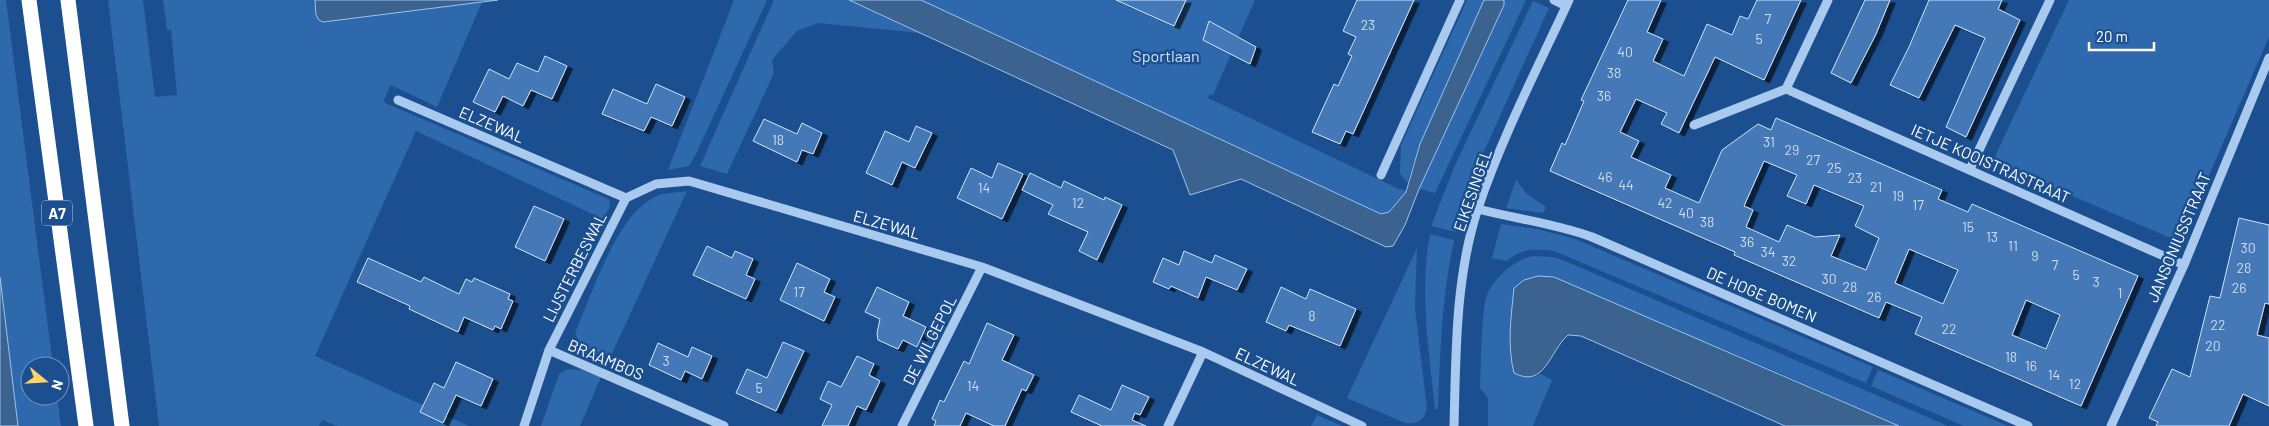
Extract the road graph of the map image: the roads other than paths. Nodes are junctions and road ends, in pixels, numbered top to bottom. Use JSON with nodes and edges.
{"nodes":[{"id":1,"x":29,"y":0,"type":"edge"},
{"id":2,"x":1460,"y":0,"type":"edge"},
{"id":3,"x":1554,"y":0,"type":"edge"},
{"id":4,"x":1828,"y":0,"type":"edge"},
{"id":5,"x":2048,"y":1,"type":"edge"},
{"id":6,"x":69,"y":3,"type":"edge"},
{"id":7,"x":1568,"y":3,"type":"edge"},
{"id":8,"x":2269,"y":58,"type":"edge"},
{"id":9,"x":1786,"y":90,"type":"junction"},
{"id":10,"x":398,"y":100,"type":"dead end"},
{"id":11,"x":1694,"y":126,"type":"dead end"},
{"id":12,"x":1970,"y":169,"type":"junction"},
{"id":13,"x":1382,"y":175,"type":"dead end"},
{"id":14,"x":626,"y":198,"type":"junction"},
{"id":15,"x":1478,"y":209,"type":"junction"},
{"id":16,"x":2184,"y":265,"type":"junction"},
{"id":17,"x":982,"y":267,"type":"junction"},
{"id":18,"x":549,"y":350,"type":"junction"},
{"id":19,"x":1203,"y":352,"type":"junction"},
{"id":20,"x":86,"y":426,"type":"edge"},
{"id":21,"x":122,"y":426,"type":"edge"},
{"id":22,"x":524,"y":426,"type":"edge"},
{"id":23,"x":724,"y":426,"type":"edge"},
{"id":24,"x":902,"y":426,"type":"edge"},
{"id":25,"x":1168,"y":426,"type":"edge"},
{"id":26,"x":1362,"y":426,"type":"edge"},
{"id":27,"x":1454,"y":426,"type":"edge"},
{"id":28,"x":2028,"y":426,"type":"edge"},
{"id":29,"x":2111,"y":426,"type":"edge"}],
"edges":[{"from":1,"to":20,"type":"highway","number":"A7"},
{"from":2,"to":13,"type":"street"},
{"from":3,"to":7,"type":"street","name":"EIKESINGEL"},
{"from":4,"to":9,"type":"street"},
{"from":5,"to":12,"type":"street"},
{"from":6,"to":21,"type":"highway","number":"A7"},
{"from":7,"to":15,"type":"street","name":"EIKESINGEL"},
{"from":8,"to":16,"type":"street","name":"JANSONIUSSTRAAT"},
{"from":9,"to":11,"type":"street"},
{"from":9,"to":12,"type":"street","name":"IETJE KOOISTRASTRAAT"},
{"from":10,"to":14,"type":"street","name":"ELZEWAL"},
{"from":12,"to":16,"type":"street","name":"IETJE KOOISTRASTRAAT"},
{"from":14,"to":17,"type":"street","name":"ELZEWAL"},
{"from":14,"to":18,"type":"street","name":"LIJSTERBESWAL"},
{"from":15,"to":27,"type":"street","name":"EIKESINGEL"},
{"from":15,"to":28,"type":"street","name":"DE HOGE BOMEN"},
{"from":16,"to":29,"type":"street","name":"JANSONIUSSTRAAT"},
{"from":17,"to":19,"type":"street","name":"ELZEWAL"},
{"from":17,"to":24,"type":"street","name":"DE WILGEPOL"},
{"from":18,"to":22,"type":"street","name":"BRAAMBOS"},
{"from":18,"to":23,"type":"street","name":"BRAAMBOS"},
{"from":19,"to":25,"type":"street"},
{"from":19,"to":26,"type":"street","name":"ELZEWAL"}]}
